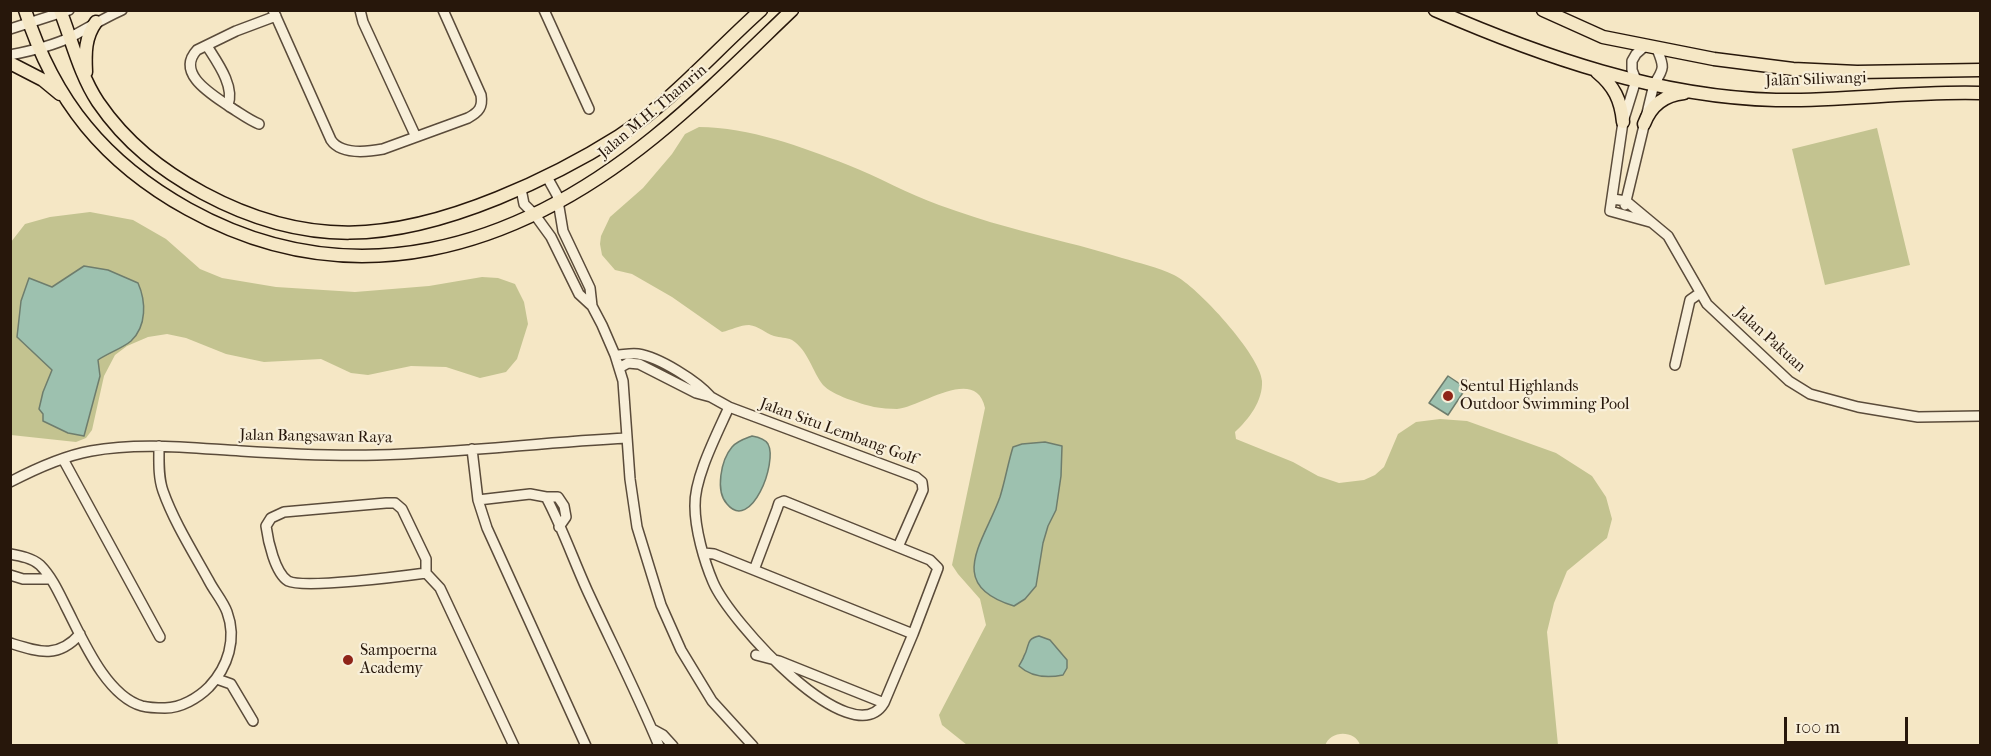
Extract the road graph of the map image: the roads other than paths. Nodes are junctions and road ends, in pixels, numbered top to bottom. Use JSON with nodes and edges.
{"nodes":[{"id":1,"x":122,"y":10,"type":"edge"},
{"id":2,"x":360,"y":10,"type":"edge"},
{"id":3,"x":443,"y":10,"type":"edge"},
{"id":4,"x":544,"y":10,"type":"edge"},
{"id":5,"x":761,"y":10,"type":"edge"},
{"id":6,"x":792,"y":10,"type":"edge"},
{"id":7,"x":1435,"y":10,"type":"edge"},
{"id":8,"x":1544,"y":10,"type":"edge"},
{"id":9,"x":63,"y":11,"type":"edge"},
{"id":10,"x":274,"y":13,"type":"edge"},
{"id":11,"x":27,"y":16,"type":"edge"},
{"id":12,"x":96,"y":22,"type":"junction"},
{"id":13,"x":10,"y":29,"type":"edge"},
{"id":14,"x":70,"y":37,"type":"junction"},
{"id":15,"x":207,"y":46,"type":"junction"},
{"id":16,"x":1651,"y":47,"type":"junction"},
{"id":17,"x":38,"y":48,"type":"junction"},
{"id":18,"x":10,"y":55,"type":"edge"},
{"id":19,"x":10,"y":63,"type":"edge"},
{"id":20,"x":1584,"y":67,"type":"junction"},
{"id":21,"x":1980,"y":70,"type":"edge"},
{"id":22,"x":1636,"y":80,"type":"junction"},
{"id":23,"x":87,"y":81,"type":"junction"},
{"id":24,"x":1654,"y":84,"type":"junction"},
{"id":25,"x":1695,"y":93,"type":"junction"},
{"id":26,"x":1980,"y":93,"type":"edge"},
{"id":27,"x":65,"y":99,"type":"junction"},
{"id":28,"x":228,"y":105,"type":"junction"},
{"id":29,"x":589,"y":109,"type":"dead end"},
{"id":30,"x":1623,"y":122,"type":"junction"},
{"id":31,"x":259,"y":124,"type":"dead end"},
{"id":32,"x":1644,"y":124,"type":"junction"},
{"id":33,"x":416,"y":137,"type":"junction"},
{"id":34,"x":547,"y":177,"type":"junction"},
{"id":35,"x":521,"y":189,"type":"junction"},
{"id":36,"x":1613,"y":199,"type":"junction"},
{"id":37,"x":1626,"y":201,"type":"junction"},
{"id":38,"x":558,"y":202,"type":"junction"},
{"id":39,"x":1623,"y":213,"type":"junction"},
{"id":40,"x":535,"y":215,"type":"junction"},
{"id":41,"x":1655,"y":224,"type":"junction"},
{"id":42,"x":1700,"y":293,"type":"junction"},
{"id":43,"x":592,"y":306,"type":"junction"},
{"id":44,"x":615,"y":355,"type":"junction"},
{"id":45,"x":1675,"y":365,"type":"dead end"},
{"id":46,"x":619,"y":368,"type":"junction"},
{"id":47,"x":670,"y":368,"type":"junction"},
{"id":48,"x":663,"y":377,"type":"junction"},
{"id":49,"x":711,"y":397,"type":"junction"},
{"id":50,"x":729,"y":407,"type":"junction"},
{"id":51,"x":1980,"y":416,"type":"edge"},
{"id":52,"x":627,"y":438,"type":"junction"},
{"id":53,"x":159,"y":446,"type":"junction"},
{"id":54,"x":472,"y":449,"type":"junction"},
{"id":55,"x":63,"y":459,"type":"junction"},
{"id":56,"x":10,"y":482,"type":"edge"},
{"id":57,"x":478,"y":500,"type":"junction"},
{"id":58,"x":898,"y":547,"type":"junction"},
{"id":59,"x":704,"y":553,"type":"junction"},
{"id":60,"x":10,"y":554,"type":"edge"},
{"id":61,"x":754,"y":570,"type":"junction"},
{"id":62,"x":426,"y":573,"type":"junction"},
{"id":63,"x":10,"y":575,"type":"edge"},
{"id":64,"x":51,"y":579,"type":"junction"},
{"id":65,"x":80,"y":634,"type":"junction"},
{"id":66,"x":913,"y":634,"type":"junction"},
{"id":67,"x":160,"y":637,"type":"dead end"},
{"id":68,"x":10,"y":643,"type":"edge"},
{"id":69,"x":756,"y":655,"type":"junction"},
{"id":70,"x":767,"y":671,"type":"dead end"},
{"id":71,"x":217,"y":679,"type":"junction"},
{"id":72,"x":884,"y":703,"type":"junction"},
{"id":73,"x":253,"y":721,"type":"dead end"},
{"id":74,"x":878,"y":721,"type":"dead end"},
{"id":75,"x":652,"y":729,"type":"junction"},
{"id":76,"x":514,"y":746,"type":"edge"},
{"id":77,"x":586,"y":746,"type":"edge"},
{"id":78,"x":659,"y":746,"type":"edge"},
{"id":79,"x":673,"y":746,"type":"edge"},
{"id":80,"x":753,"y":746,"type":"edge"}],
"edges":[{"from":1,"to":12,"type":"street"},
{"from":2,"to":33,"type":"street"},
{"from":3,"to":33,"type":"street"},
{"from":4,"to":29,"type":"street"},
{"from":5,"to":34,"type":"main road","name":"Jalan M.H. Thamrin"},
{"from":6,"to":38,"type":"main road","name":"Jalan M.H. Thamrin"},
{"from":7,"to":20,"type":"main road"},
{"from":8,"to":16,"type":"main road"},
{"from":9,"to":11,"type":"street"},
{"from":9,"to":14,"type":"main road","name":"Jalan M.H. Thamrin"},
{"from":10,"to":15,"type":"street"},
{"from":10,"to":33,"type":"street"},
{"from":11,"to":13,"type":"street"},
{"from":11,"to":17,"type":"main road","name":"Jalan M.H. Thamrin"},
{"from":12,"to":14,"type":"street"},
{"from":12,"to":23,"type":"main road"},
{"from":14,"to":17,"type":"street"},
{"from":14,"to":23,"type":"main road","name":"Jalan M.H. Thamrin"},
{"from":15,"to":28,"type":"street"},
{"from":15,"to":28,"type":"street"},
{"from":16,"to":21,"type":"main road","name":"Jalan Siliwangi"},
{"from":16,"to":22,"type":"street"},
{"from":16,"to":24,"type":"street"},
{"from":17,"to":18,"type":"street"},
{"from":17,"to":27,"type":"main road","name":"Jalan M.H. Thamrin"},
{"from":19,"to":27,"type":"main road"},
{"from":20,"to":22,"type":"main road"},
{"from":20,"to":30,"type":"main road"},
{"from":22,"to":24,"type":"main road"},
{"from":22,"to":30,"type":"street"},
{"from":23,"to":35,"type":"main road","name":"Jalan M.H. Thamrin"},
{"from":24,"to":25,"type":"main road","name":"Jalan Siliwangi"},
{"from":24,"to":32,"type":"street"},
{"from":25,"to":26,"type":"main road","name":"Jalan Siliwangi"},
{"from":25,"to":32,"type":"main road"},
{"from":27,"to":40,"type":"main road","name":"Jalan M.H. Thamrin"},
{"from":28,"to":31,"type":"street"},
{"from":30,"to":36,"type":"street"},
{"from":32,"to":37,"type":"street"},
{"from":34,"to":35,"type":"main road","name":"Jalan M.H. Thamrin"},
{"from":34,"to":38,"type":"street"},
{"from":35,"to":40,"type":"street"},
{"from":36,"to":37,"type":"street"},
{"from":36,"to":39,"type":"street"},
{"from":37,"to":39,"type":"street"},
{"from":37,"to":41,"type":"street","name":"Jalan Pakuan"},
{"from":38,"to":40,"type":"main road","name":"Jalan M.H. Thamrin"},
{"from":38,"to":43,"type":"street"},
{"from":39,"to":41,"type":"street"},
{"from":40,"to":43,"type":"street"},
{"from":41,"to":42,"type":"street","name":"Jalan Pakuan"},
{"from":42,"to":45,"type":"street"},
{"from":42,"to":51,"type":"street","name":"Jalan Pakuan"},
{"from":43,"to":44,"type":"street"},
{"from":44,"to":46,"type":"street"},
{"from":44,"to":47,"type":"street","name":"Jalan Situ Lembang Golf"},
{"from":46,"to":48,"type":"street","name":"Jalan Situ Lembang Golf"},
{"from":46,"to":52,"type":"street"},
{"from":47,"to":48,"type":"street"},
{"from":47,"to":49,"type":"street","name":"Jalan Situ Lembang Golf"},
{"from":48,"to":49,"type":"street","name":"Jalan Situ Lembang Golf"},
{"from":49,"to":50,"type":"street","name":"Jalan Situ Lembang Golf"},
{"from":50,"to":58,"type":"street","name":"Jalan Situ Lembang Golf"},
{"from":50,"to":59,"type":"street"},
{"from":52,"to":54,"type":"street","name":"Jalan Bangsawan Raya"},
{"from":52,"to":80,"type":"street"},
{"from":53,"to":54,"type":"street","name":"Jalan Bangsawan Raya"},
{"from":53,"to":55,"type":"street","name":"Jalan Bangsawan Raya"},
{"from":53,"to":71,"type":"street"},
{"from":54,"to":57,"type":"street"},
{"from":55,"to":56,"type":"street","name":"Jalan Bangsawan Raya"},
{"from":55,"to":67,"type":"street"},
{"from":57,"to":75,"type":"street"},
{"from":57,"to":77,"type":"street"},
{"from":58,"to":61,"type":"street"},
{"from":58,"to":66,"type":"street"},
{"from":59,"to":61,"type":"street"},
{"from":59,"to":69,"type":"street"},
{"from":60,"to":64,"type":"street"},
{"from":61,"to":66,"type":"street"},
{"from":62,"to":62,"type":"street"},
{"from":62,"to":76,"type":"street"},
{"from":63,"to":64,"type":"street"},
{"from":64,"to":65,"type":"street"},
{"from":65,"to":68,"type":"street"},
{"from":65,"to":71,"type":"street"},
{"from":66,"to":72,"type":"street"},
{"from":69,"to":70,"type":"street"},
{"from":69,"to":72,"type":"street"},
{"from":71,"to":73,"type":"street"},
{"from":72,"to":74,"type":"street"},
{"from":75,"to":78,"type":"street"},
{"from":75,"to":79,"type":"street"}]}
